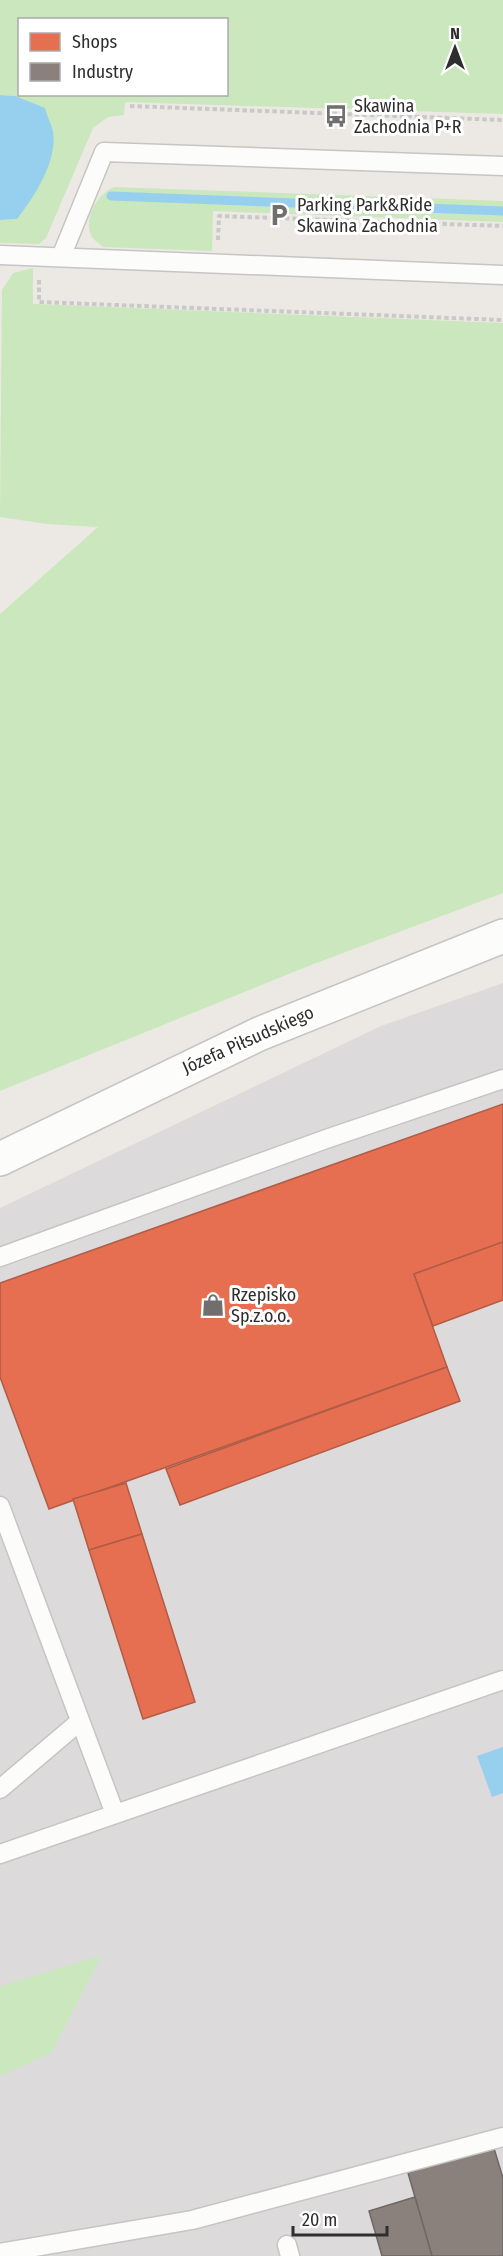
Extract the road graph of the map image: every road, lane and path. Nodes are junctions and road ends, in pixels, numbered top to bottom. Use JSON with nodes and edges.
{"nodes":[{"id":1,"x":130,"y":106,"type":"dead end"},
{"id":2,"x":503,"y":120,"type":"edge"},
{"id":3,"x":503,"y":166,"type":"edge"},
{"id":4,"x":219,"y":216,"type":"dead end"},
{"id":5,"x":503,"y":226,"type":"edge"},
{"id":6,"x":0,"y":255,"type":"edge"},
{"id":7,"x":60,"y":257,"type":"junction"},
{"id":8,"x":503,"y":275,"type":"edge"},
{"id":9,"x":39,"y":302,"type":"dead end"},
{"id":10,"x":503,"y":320,"type":"edge"},
{"id":11,"x":503,"y":936,"type":"edge"},
{"id":12,"x":503,"y":1079,"type":"edge"},
{"id":13,"x":0,"y":1159,"type":"edge"},
{"id":14,"x":0,"y":1257,"type":"edge"},
{"id":15,"x":0,"y":1506,"type":"edge"},
{"id":16,"x":503,"y":1680,"type":"edge"},
{"id":17,"x":80,"y":1722,"type":"junction"},
{"id":18,"x":0,"y":1789,"type":"edge"},
{"id":19,"x":115,"y":1814,"type":"junction"},
{"id":20,"x":0,"y":1854,"type":"edge"},
{"id":21,"x":503,"y":2137,"type":"edge"},
{"id":22,"x":0,"y":2253,"type":"edge"}],
"edges":[{"from":1,"to":2,"type":"path"},
{"from":3,"to":7,"type":"lane"},
{"from":4,"to":5,"type":"path"},
{"from":6,"to":7,"type":"lane"},
{"from":7,"to":8,"type":"lane"},
{"from":9,"to":10,"type":"path"},
{"from":11,"to":13,"type":"main road","name":"Józefa Piłsudskiego"},
{"from":12,"to":14,"type":"lane"},
{"from":15,"to":17,"type":"lane"},
{"from":16,"to":19,"type":"lane"},
{"from":17,"to":18,"type":"lane"},
{"from":17,"to":19,"type":"lane"},
{"from":19,"to":20,"type":"lane"},
{"from":21,"to":22,"type":"lane"}]}
